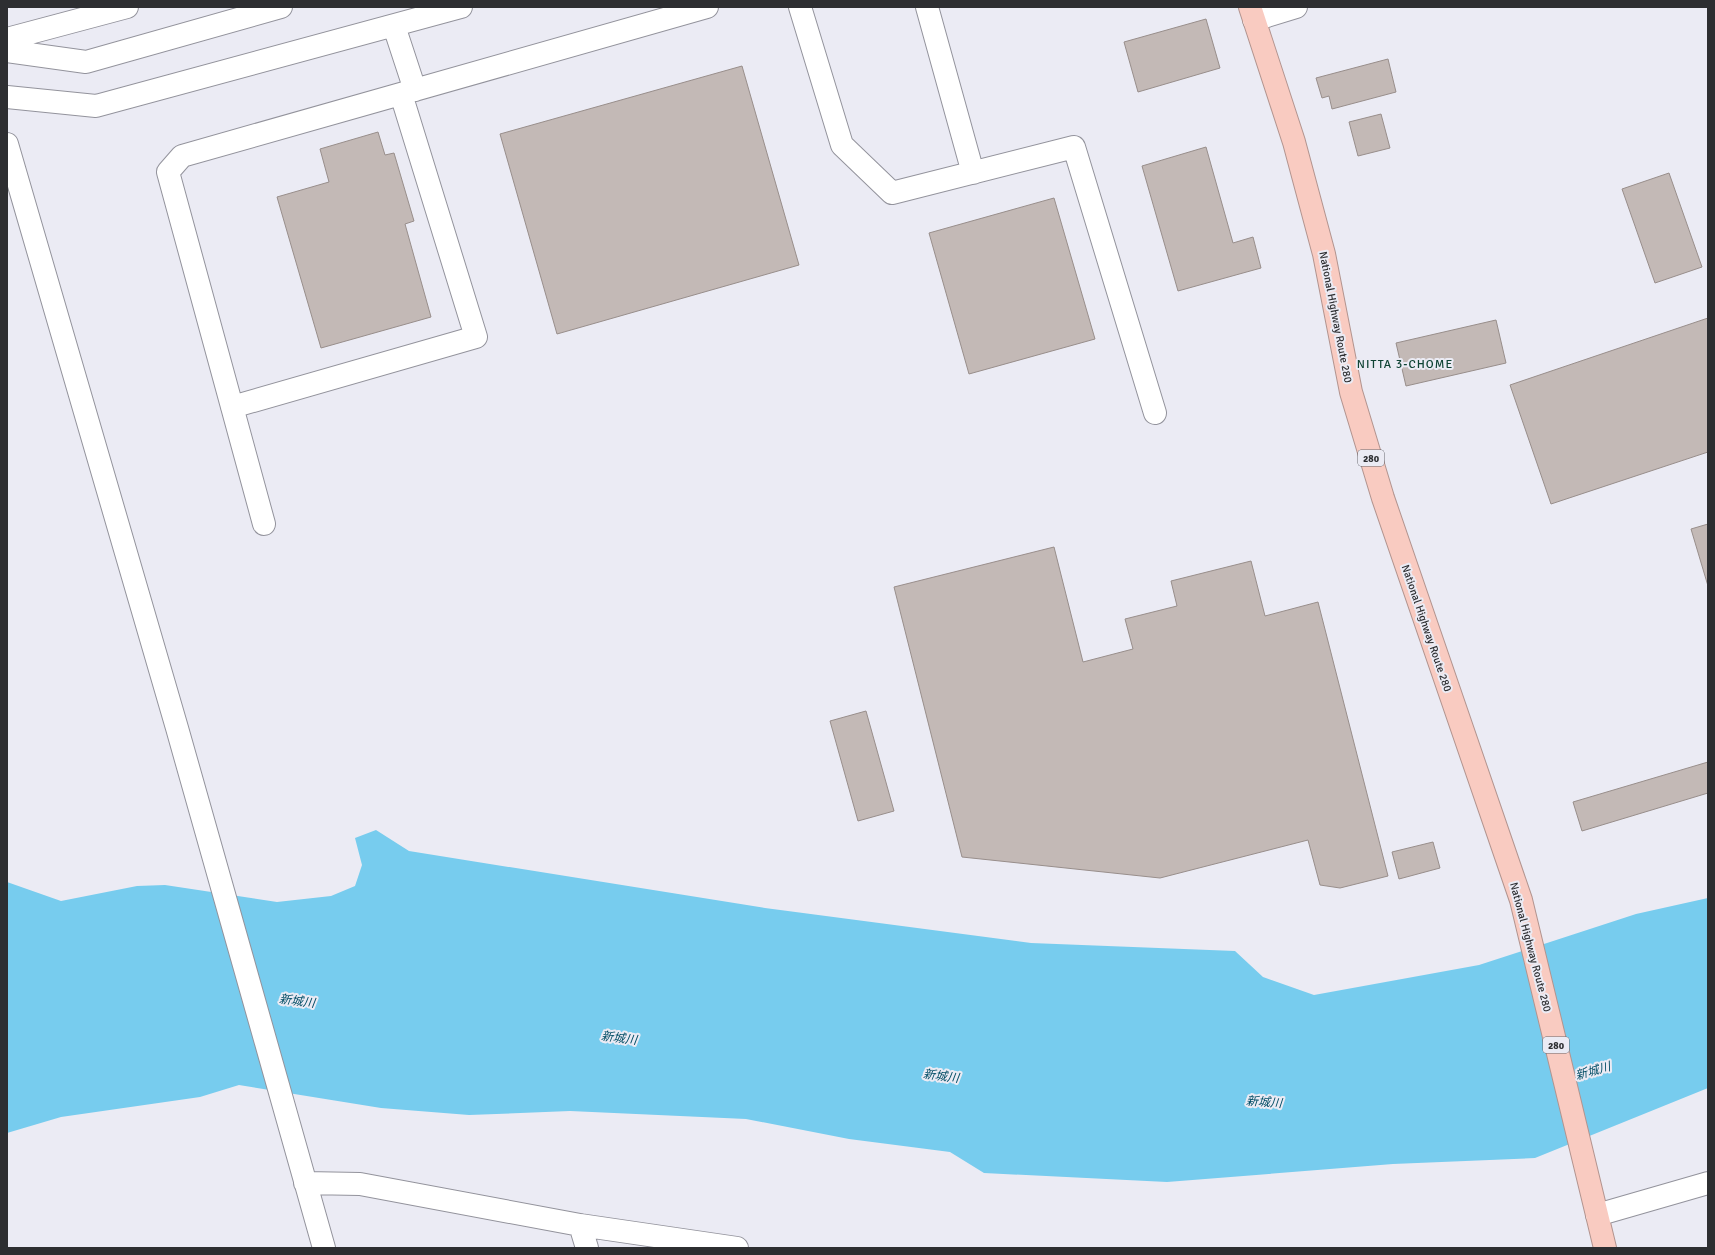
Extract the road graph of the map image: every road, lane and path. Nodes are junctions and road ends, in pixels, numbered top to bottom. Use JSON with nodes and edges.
{"nodes":[{"id":1,"x":127,"y":7,"type":"edge"},
{"id":2,"x":281,"y":7,"type":"edge"},
{"id":3,"x":461,"y":7,"type":"edge"},
{"id":4,"x":707,"y":7,"type":"edge"},
{"id":5,"x":927,"y":7,"type":"edge"},
{"id":6,"x":1295,"y":7,"type":"edge"},
{"id":7,"x":804,"y":8,"type":"edge"},
{"id":8,"x":1252,"y":14,"type":"edge"},
{"id":9,"x":394,"y":26,"type":"junction"},
{"id":10,"x":7,"y":39,"type":"edge"},
{"id":11,"x":7,"y":51,"type":"edge"},
{"id":12,"x":408,"y":92,"type":"junction"},
{"id":13,"x":7,"y":97,"type":"edge"},
{"id":14,"x":7,"y":144,"type":"edge"},
{"id":15,"x":973,"y":173,"type":"junction"},
{"id":16,"x":232,"y":407,"type":"junction"},
{"id":17,"x":1155,"y":413,"type":"dead end"},
{"id":18,"x":264,"y":524,"type":"dead end"},
{"id":19,"x":305,"y":1183,"type":"junction"},
{"id":20,"x":1708,"y":1183,"type":"edge"},
{"id":21,"x":1597,"y":1215,"type":"junction"},
{"id":22,"x":580,"y":1225,"type":"junction"},
{"id":23,"x":324,"y":1248,"type":"edge"},
{"id":24,"x":587,"y":1248,"type":"edge"},
{"id":25,"x":737,"y":1248,"type":"edge"},
{"id":26,"x":1605,"y":1248,"type":"edge"}],
"edges":[{"from":1,"to":10,"type":"street"},
{"from":2,"to":11,"type":"street"},
{"from":3,"to":9,"type":"street"},
{"from":4,"to":12,"type":"street"},
{"from":5,"to":15,"type":"street"},
{"from":6,"to":8,"type":"street"},
{"from":7,"to":15,"type":"street"},
{"from":8,"to":21,"type":"highway","name":"National Highway Route 280","number":"280"},
{"from":9,"to":12,"type":"street"},
{"from":9,"to":13,"type":"street"},
{"from":12,"to":16,"type":"street"},
{"from":12,"to":16,"type":"street"},
{"from":14,"to":19,"type":"street"},
{"from":15,"to":17,"type":"street"},
{"from":16,"to":18,"type":"street"},
{"from":19,"to":22,"type":"street"},
{"from":19,"to":23,"type":"street"},
{"from":20,"to":21,"type":"street"},
{"from":21,"to":26,"type":"highway","name":"National Highway Route 280","number":"280"},
{"from":22,"to":24,"type":"street"},
{"from":22,"to":25,"type":"street"}]}
